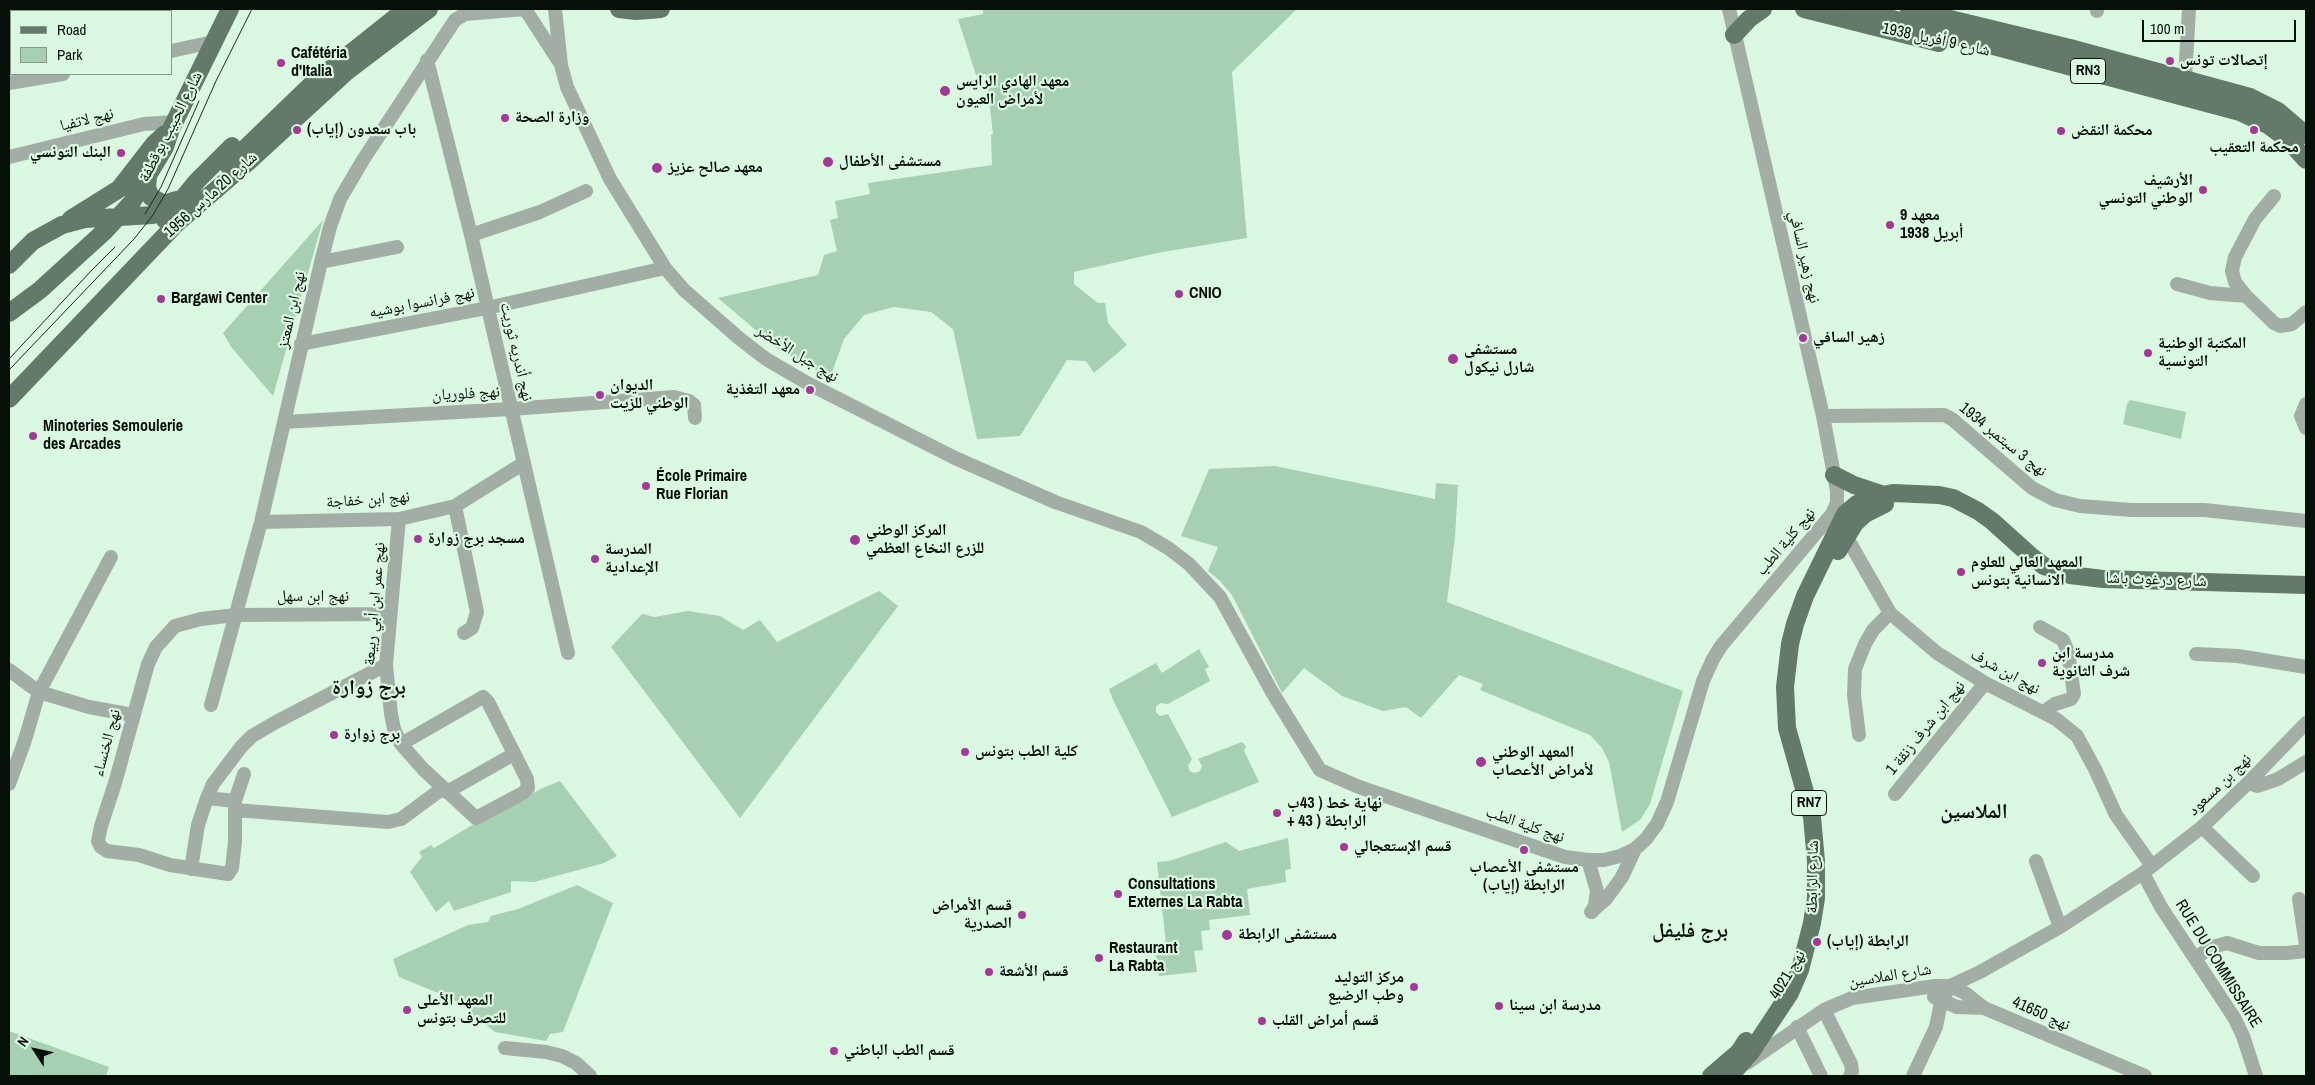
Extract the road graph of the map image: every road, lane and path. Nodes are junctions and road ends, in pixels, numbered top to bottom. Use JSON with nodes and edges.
{"nodes":[{"id":1,"x":230,"y":9,"type":"edge"},
{"id":2,"x":391,"y":9,"type":"edge"},
{"id":3,"x":406,"y":9,"type":"edge"},
{"id":4,"x":429,"y":9,"type":"edge"},
{"id":5,"x":525,"y":9,"type":"edge"},
{"id":6,"x":555,"y":9,"type":"edge"},
{"id":7,"x":619,"y":9,"type":"edge"},
{"id":8,"x":661,"y":9,"type":"edge"},
{"id":9,"x":1729,"y":9,"type":"edge"},
{"id":10,"x":1763,"y":9,"type":"edge"},
{"id":11,"x":1804,"y":9,"type":"edge"},
{"id":12,"x":1855,"y":9,"type":"edge"},
{"id":13,"x":1909,"y":9,"type":"edge"},
{"id":14,"x":1945,"y":9,"type":"edge"},
{"id":15,"x":2189,"y":9,"type":"edge"},
{"id":16,"x":1734,"y":35,"type":"junction"},
{"id":17,"x":213,"y":42,"type":"junction"},
{"id":18,"x":172,"y":51,"type":"edge"},
{"id":19,"x":2069,"y":57,"type":"junction"},
{"id":20,"x":427,"y":60,"type":"junction"},
{"id":21,"x":561,"y":65,"type":"junction"},
{"id":22,"x":57,"y":75,"type":"edge"},
{"id":23,"x":2185,"y":79,"type":"junction"},
{"id":24,"x":9,"y":83,"type":"edge"},
{"id":25,"x":173,"y":125,"type":"junction"},
{"id":26,"x":2306,"y":135,"type":"edge"},
{"id":27,"x":9,"y":157,"type":"edge"},
{"id":28,"x":2306,"y":160,"type":"edge"},
{"id":29,"x":148,"y":176,"type":"junction"},
{"id":30,"x":197,"y":181,"type":"junction"},
{"id":31,"x":586,"y":191,"type":"dead end"},
{"id":32,"x":2274,"y":196,"type":"dead end"},
{"id":33,"x":176,"y":200,"type":"junction"},
{"id":34,"x":119,"y":217,"type":"junction"},
{"id":35,"x":165,"y":220,"type":"junction"},
{"id":36,"x":62,"y":225,"type":"junction"},
{"id":37,"x":470,"y":236,"type":"junction"},
{"id":38,"x":397,"y":246,"type":"dead end"},
{"id":39,"x":321,"y":262,"type":"junction"},
{"id":40,"x":9,"y":264,"type":"edge"},
{"id":41,"x":665,"y":268,"type":"junction"},
{"id":42,"x":2177,"y":284,"type":"dead end"},
{"id":43,"x":40,"y":290,"type":"junction"},
{"id":44,"x":9,"y":296,"type":"edge"},
{"id":45,"x":2246,"y":296,"type":"junction"},
{"id":46,"x":487,"y":308,"type":"junction"},
{"id":47,"x":9,"y":313,"type":"edge"},
{"id":48,"x":2304,"y":317,"type":"edge"},
{"id":49,"x":301,"y":344,"type":"junction"},
{"id":50,"x":9,"y":382,"type":"edge"},
{"id":51,"x":9,"y":399,"type":"edge"},
{"id":52,"x":2306,"y":404,"type":"edge"},
{"id":53,"x":511,"y":409,"type":"junction"},
{"id":54,"x":1823,"y":416,"type":"junction"},
{"id":55,"x":695,"y":418,"type":"dead end"},
{"id":56,"x":284,"y":422,"type":"junction"},
{"id":57,"x":2306,"y":428,"type":"edge"},
{"id":58,"x":524,"y":464,"type":"junction"},
{"id":59,"x":1834,"y":475,"type":"junction"},
{"id":60,"x":1912,"y":494,"type":"junction"},
{"id":61,"x":1885,"y":495,"type":"junction"},
{"id":62,"x":455,"y":506,"type":"junction"},
{"id":63,"x":399,"y":519,"type":"junction"},
{"id":64,"x":2306,"y":521,"type":"edge"},
{"id":65,"x":261,"y":522,"type":"junction"},
{"id":66,"x":1839,"y":525,"type":"junction"},
{"id":67,"x":1141,"y":532,"type":"joint"},
{"id":68,"x":111,"y":557,"type":"dead end"},
{"id":69,"x":2306,"y":585,"type":"edge"},
{"id":70,"x":1890,"y":613,"type":"junction"},
{"id":71,"x":390,"y":614,"type":"junction"},
{"id":72,"x":236,"y":615,"type":"junction"},
{"id":73,"x":2040,"y":627,"type":"dead end"},
{"id":74,"x":464,"y":633,"type":"dead end"},
{"id":75,"x":568,"y":653,"type":"dead end"},
{"id":76,"x":2196,"y":654,"type":"dead end"},
{"id":77,"x":386,"y":665,"type":"junction"},
{"id":78,"x":2306,"y":667,"type":"edge"},
{"id":79,"x":9,"y":670,"type":"edge"},
{"id":80,"x":1985,"y":683,"type":"junction"},
{"id":81,"x":39,"y":692,"type":"junction"},
{"id":82,"x":211,"y":705,"type":"dead end"},
{"id":83,"x":2043,"y":712,"type":"junction"},
{"id":84,"x":133,"y":716,"type":"junction"},
{"id":85,"x":2306,"y":723,"type":"edge"},
{"id":86,"x":1858,"y":735,"type":"dead end"},
{"id":87,"x":401,"y":744,"type":"junction"},
{"id":88,"x":514,"y":754,"type":"junction"},
{"id":89,"x":2306,"y":762,"type":"edge"},
{"id":90,"x":244,"y":774,"type":"dead end"},
{"id":91,"x":2248,"y":783,"type":"junction"},
{"id":92,"x":9,"y":784,"type":"edge"},
{"id":93,"x":445,"y":790,"type":"junction"},
{"id":94,"x":1895,"y":794,"type":"dead end"},
{"id":95,"x":207,"y":798,"type":"junction"},
{"id":96,"x":235,"y":805,"type":"junction"},
{"id":97,"x":2202,"y":827,"type":"junction"},
{"id":98,"x":1634,"y":849,"type":"junction"},
{"id":99,"x":1588,"y":860,"type":"junction"},
{"id":100,"x":2036,"y":861,"type":"dead end"},
{"id":101,"x":191,"y":869,"type":"junction"},
{"id":102,"x":2147,"y":870,"type":"junction"},
{"id":103,"x":2253,"y":876,"type":"dead end"},
{"id":104,"x":2299,"y":899,"type":"dead end"},
{"id":105,"x":2060,"y":926,"type":"junction"},
{"id":106,"x":1806,"y":945,"type":"joint"},
{"id":107,"x":2306,"y":945,"type":"edge"},
{"id":108,"x":2306,"y":951,"type":"edge"},
{"id":109,"x":2195,"y":958,"type":"junction"},
{"id":110,"x":1980,"y":972,"type":"junction"},
{"id":111,"x":1950,"y":986,"type":"junction"},
{"id":112,"x":1922,"y":989,"type":"junction"},
{"id":113,"x":1965,"y":993,"type":"junction"},
{"id":114,"x":1941,"y":1002,"type":"junction"},
{"id":115,"x":1957,"y":1007,"type":"junction"},
{"id":116,"x":1984,"y":1008,"type":"junction"},
{"id":117,"x":1824,"y":1010,"type":"junction"},
{"id":118,"x":1936,"y":1026,"type":"junction"},
{"id":119,"x":1797,"y":1027,"type":"junction"},
{"id":120,"x":505,"y":1048,"type":"dead end"},
{"id":121,"x":2108,"y":1062,"type":"junction"},
{"id":122,"x":1738,"y":1067,"type":"edge"},
{"id":123,"x":590,"y":1076,"type":"edge"},
{"id":124,"x":1711,"y":1076,"type":"edge"},
{"id":125,"x":1821,"y":1076,"type":"edge"},
{"id":126,"x":1850,"y":1076,"type":"edge"},
{"id":127,"x":1913,"y":1076,"type":"edge"},
{"id":128,"x":2110,"y":1076,"type":"edge"},
{"id":129,"x":2145,"y":1076,"type":"edge"},
{"id":130,"x":2256,"y":1076,"type":"edge"}],
"edges":[{"from":1,"to":17,"type":"main road","name":"شارع الحبيب بوقطفة"},
{"from":2,"to":30,"type":"main road","name":"شارع 20 مارس 1956"},
{"from":3,"to":35,"type":"main road","name":"شارع 20 مارس 1956"},
{"from":4,"to":51,"type":"main road","name":"شارع 20 مارس 1956"},
{"from":5,"to":20,"type":"street","name":"نهج ابن المعتز"},
{"from":5,"to":21,"type":"street","name":"نهج جبل الأخضر"},
{"from":6,"to":21,"type":"street","name":"نهج جبل الأخضر"},
{"from":7,"to":8,"type":"main road"},
{"from":9,"to":16,"type":"street","name":"نهج زهير السافي"},
{"from":10,"to":16,"type":"main road"},
{"from":11,"to":19,"type":"main road","name":"شارع 9 أفريل 1938"},
{"from":12,"to":19,"type":"main road","name":"شارع 9 أفريل 1938","number":"RN3"},
{"from":13,"to":19,"type":"main road","name":"شارع 9 أفريل 1938","number":"RN3"},
{"from":14,"to":19,"type":"main road","name":"شارع 9 أفريل 1938"},
{"from":15,"to":23,"type":"street"},
{"from":16,"to":54,"type":"street","name":"نهج زهير السافي"},
{"from":17,"to":18,"type":"street"},
{"from":17,"to":25,"type":"main road","name":"شارع الحبيب بوقطفة"},
{"from":19,"to":23,"type":"main road","name":"شارع 9 أفريل 1938","number":"RN3"},
{"from":19,"to":28,"type":"main road","name":"شارع 9 أفريل 1938","number":"RN3"},
{"from":20,"to":37,"type":"street","name":"نهج أندريه ثوريت"},
{"from":20,"to":39,"type":"street","name":"نهج ابن المعتز"},
{"from":21,"to":41,"type":"street","name":"نهج جبل الأخضر"},
{"from":22,"to":24,"type":"street"},
{"from":23,"to":26,"type":"main road","name":"شارع 9 أفريل 1938","number":"RN3"},
{"from":25,"to":27,"type":"street","name":"نهج لاتفيا"},
{"from":25,"to":29,"type":"main road","name":"شارع الحبيب بوقطفة"},
{"from":25,"to":36,"type":"main road"},
{"from":29,"to":33,"type":"main road"},
{"from":29,"to":34,"type":"main road","name":"شارع الحبيب بوقطفة"},
{"from":30,"to":33,"type":"main road"},
{"from":30,"to":35,"type":"main road","name":"شارع 20 مارس 1956"},
{"from":31,"to":37,"type":"street"},
{"from":32,"to":45,"type":"street"},
{"from":33,"to":34,"type":"main road"},
{"from":34,"to":36,"type":"main road"},
{"from":34,"to":43,"type":"main road","name":"شارع الحبيب بوقطفة"},
{"from":35,"to":50,"type":"main road","name":"شارع 20 مارس 1956"},
{"from":36,"to":40,"type":"main road"},
{"from":37,"to":46,"type":"street","name":"نهج أندريه ثوريت"},
{"from":38,"to":39,"type":"street"},
{"from":39,"to":49,"type":"street","name":"نهج ابن المعتز"},
{"from":41,"to":46,"type":"street","name":"نهج فرانسوا بوشيه"},
{"from":41,"to":67,"type":"street","name":"نهج جبل الأخضر"},
{"from":42,"to":45,"type":"street"},
{"from":43,"to":44,"type":"main road"},
{"from":43,"to":47,"type":"main road","name":"شارع الحبيب بوقطفة"},
{"from":45,"to":48,"type":"street"},
{"from":46,"to":49,"type":"street","name":"نهج فرانسوا بوشيه"},
{"from":46,"to":53,"type":"street","name":"نهج أندريه ثوريت"},
{"from":49,"to":56,"type":"street","name":"نهج ابن المعتز"},
{"from":52,"to":57,"type":"street"},
{"from":53,"to":55,"type":"street","name":"نهج فلوريان"},
{"from":53,"to":56,"type":"street","name":"نهج فلوريان"},
{"from":53,"to":58,"type":"street","name":"نهج أندريه ثوريت"},
{"from":54,"to":59,"type":"street","name":"نهج زهير السافي"},
{"from":54,"to":64,"type":"street","name":"نهج 3 سبتمبر 1934"},
{"from":56,"to":65,"type":"street","name":"نهج ابن المعتز"},
{"from":58,"to":62,"type":"street","name":"نهج ابن خفاجة"},
{"from":58,"to":75,"type":"street","name":"نهج أندريه ثوريت"},
{"from":59,"to":61,"type":"main road"},
{"from":59,"to":66,"type":"street","name":"نهج زهير السافي"},
{"from":60,"to":61,"type":"main road","name":"شارع درغوث باشا","number":"RN7"},
{"from":60,"to":66,"type":"main road","name":"شارع درغوث باشا","number":"RN7"},
{"from":60,"to":69,"type":"main road","name":"شارع درغوث باشا","number":"RN7"},
{"from":61,"to":66,"type":"main road","name":"شارع درغوث باشا","number":"RN7"},
{"from":62,"to":63,"type":"street","name":"نهج ابن خفاجة"},
{"from":62,"to":74,"type":"street"},
{"from":63,"to":65,"type":"street","name":"نهج ابن خفاجة"},
{"from":63,"to":71,"type":"street","name":"نهج عمر ابن أبي ربيعة"},
{"from":65,"to":72,"type":"street","name":"نهج ابن المعتز"},
{"from":66,"to":70,"type":"street","name":"نهج ابن شرف"},
{"from":66,"to":98,"type":"street","name":"نهج كلية الطب"},
{"from":66,"to":106,"type":"main road","name":"شارع الرابطة","number":"RN7"},
{"from":67,"to":99,"type":"street","name":"نهج كلية الطب"},
{"from":68,"to":81,"type":"street"},
{"from":70,"to":80,"type":"street","name":"نهج ابن شرف"},
{"from":70,"to":86,"type":"street"},
{"from":71,"to":72,"type":"street","name":"نهج ابن سهل"},
{"from":71,"to":77,"type":"street","name":"نهج عمر ابن أبي ربيعة"},
{"from":72,"to":82,"type":"street","name":"نهج ابن المعتز"},
{"from":72,"to":84,"type":"street","name":"نهج الخنساء"},
{"from":73,"to":83,"type":"street"},
{"from":76,"to":78,"type":"street"},
{"from":77,"to":87,"type":"street","name":"نهج عمر ابن أبي ربيعة"},
{"from":77,"to":95,"type":"street"},
{"from":79,"to":81,"type":"street"},
{"from":80,"to":83,"type":"street","name":"نهج ابن شرف"},
{"from":80,"to":94,"type":"street","name":"نهج ابن شرف زنقة 1"},
{"from":81,"to":84,"type":"street"},
{"from":81,"to":92,"type":"street"},
{"from":83,"to":102,"type":"street","name":"نهج ابن شرف"},
{"from":84,"to":101,"type":"street","name":"نهج الخنساء"},
{"from":85,"to":91,"type":"street","name":"نهج بن مسعود"},
{"from":87,"to":88,"type":"street"},
{"from":87,"to":93,"type":"street","name":"نهج عمر ابن أبي ربيعة"},
{"from":88,"to":93,"type":"street"},
{"from":88,"to":93,"type":"street","name":"نهج عمر ابن أبي ربيعة"},
{"from":89,"to":91,"type":"street"},
{"from":90,"to":96,"type":"street"},
{"from":91,"to":97,"type":"street","name":"نهج بن مسعود"},
{"from":93,"to":96,"type":"street"},
{"from":95,"to":96,"type":"street"},
{"from":95,"to":101,"type":"street"},
{"from":96,"to":101,"type":"street"},
{"from":97,"to":102,"type":"street","name":"نهج بن مسعود"},
{"from":97,"to":103,"type":"street"},
{"from":98,"to":99,"type":"street","name":"نهج كلية الطب"},
{"from":98,"to":99,"type":"street"},
{"from":100,"to":105,"type":"street"},
{"from":102,"to":105,"type":"street","name":"شارع الملاسين"},
{"from":102,"to":109,"type":"street","name":"RUE DU COMMISSAIRE"},
{"from":104,"to":107,"type":"street"},
{"from":105,"to":110,"type":"street","name":"شارع الملاسين"},
{"from":106,"to":122,"type":"main road","name":"نهج 4021","number":"RN7"},
{"from":108,"to":109,"type":"street"},
{"from":109,"to":130,"type":"street","name":"RUE DU COMMISSAIRE"},
{"from":110,"to":111,"type":"street","name":"شارع الملاسين"},
{"from":110,"to":113,"type":"street","name":"شارع الملاسين"},
{"from":111,"to":112,"type":"street","name":"شارع الملاسين"},
{"from":111,"to":113,"type":"street","name":"شارع الملاسين"},
{"from":111,"to":114,"type":"street","name":"شارع الملاسين"},
{"from":112,"to":114,"type":"street","name":"نهج 41650"},
{"from":112,"to":117,"type":"street","name":"شارع الملاسين"},
{"from":113,"to":115,"type":"street","name":"شارع الملاسين"},
{"from":113,"to":116,"type":"street","name":"شارع الملاسين"},
{"from":114,"to":115,"type":"street","name":"نهج 41650"},
{"from":114,"to":118,"type":"street","name":"شارع الملاسين"},
{"from":115,"to":116,"type":"street","name":"نهج 41650"},
{"from":115,"to":118,"type":"street","name":"شارع الملاسين"},
{"from":116,"to":121,"type":"street","name":"نهج 41650"},
{"from":117,"to":119,"type":"street","name":"شارع الملاسين"},
{"from":117,"to":126,"type":"street"},
{"from":118,"to":127,"type":"street"},
{"from":119,"to":122,"type":"street","name":"شارع الملاسين"},
{"from":119,"to":125,"type":"street"},
{"from":120,"to":123,"type":"street"},
{"from":121,"to":128,"type":"street"},
{"from":121,"to":129,"type":"street","name":"نهج 41650"},
{"from":122,"to":124,"type":"main road","name":"نهج 4021","number":"RN7"}]}
